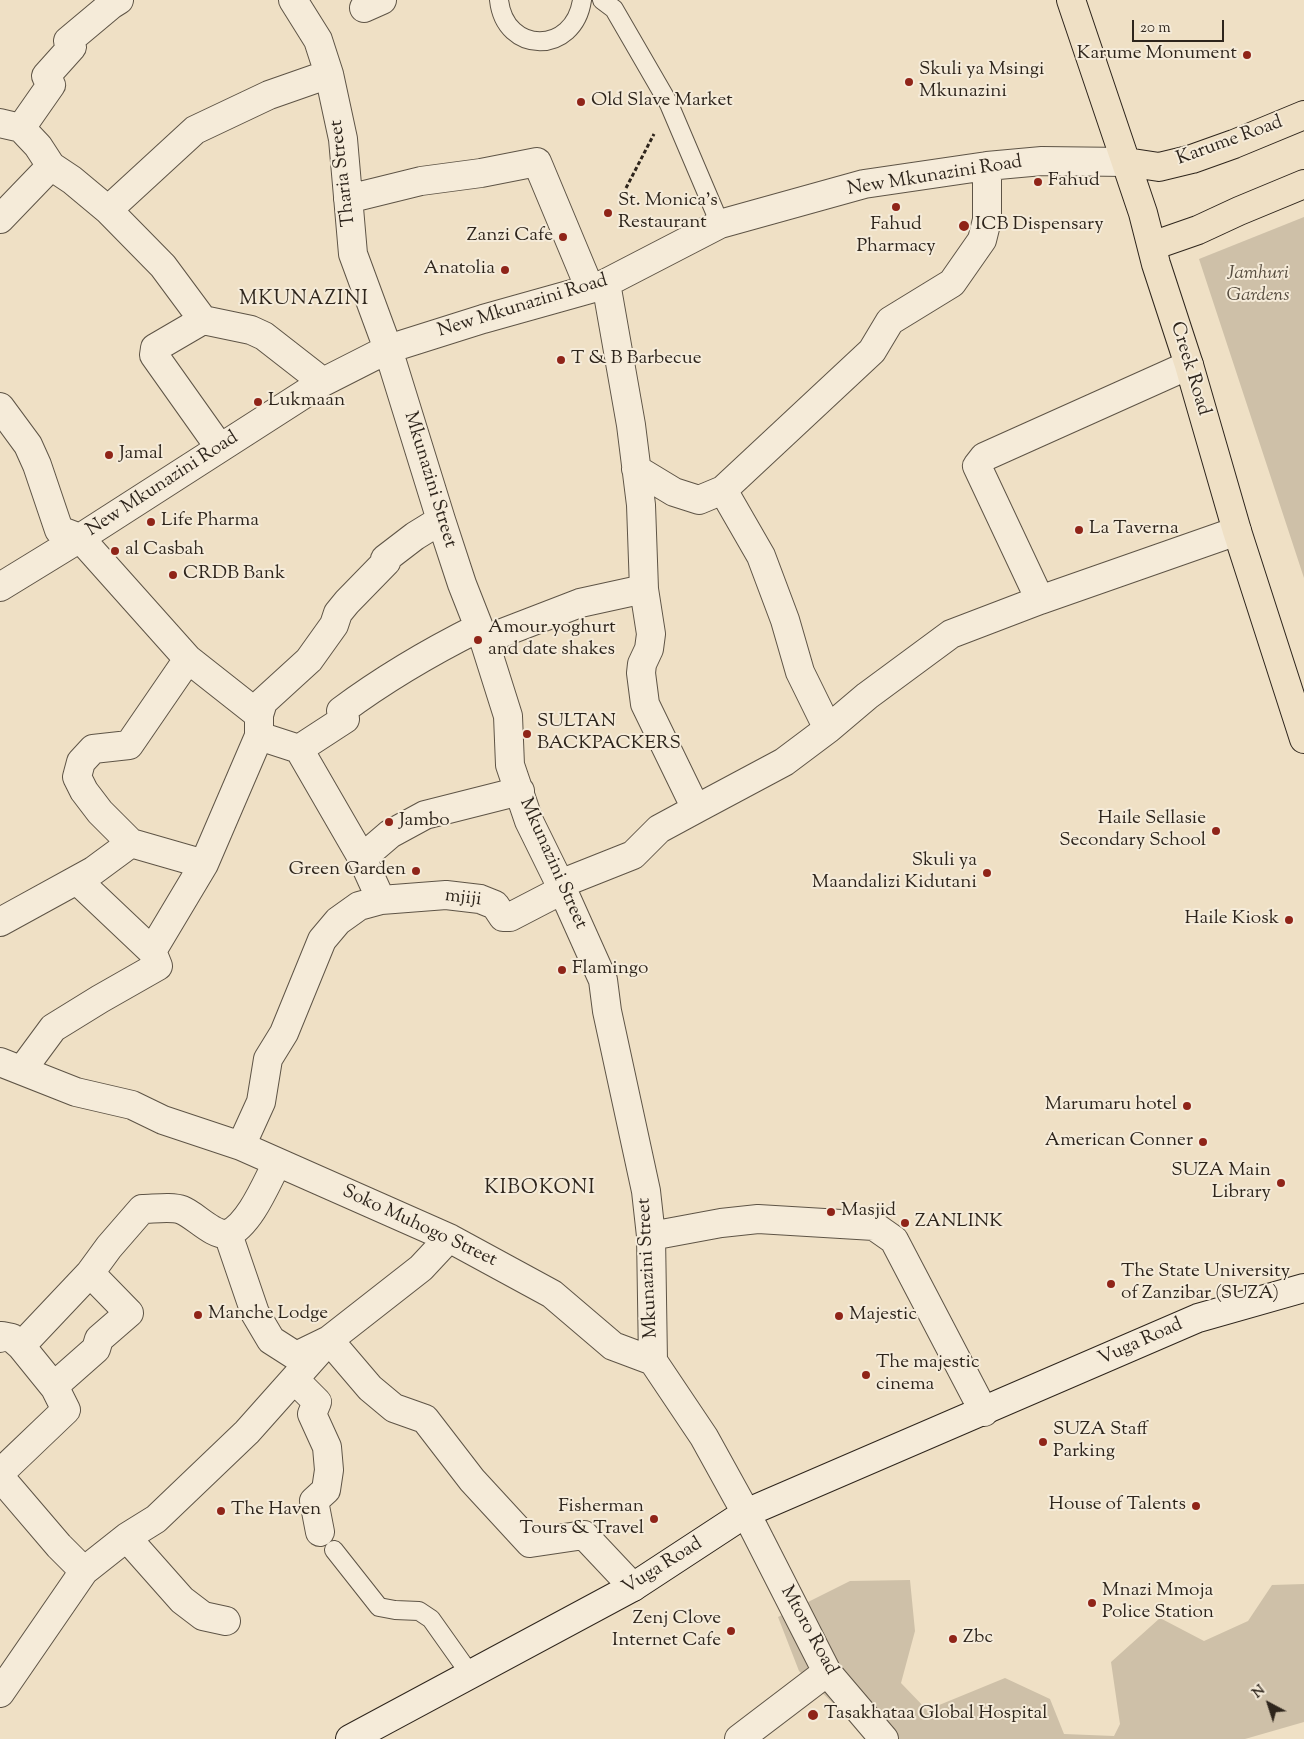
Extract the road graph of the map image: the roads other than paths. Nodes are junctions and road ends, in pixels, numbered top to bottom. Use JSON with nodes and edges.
{"nodes":[{"id":1,"x":119,"y":0,"type":"edge"},
{"id":2,"x":293,"y":0,"type":"edge"},
{"id":3,"x":499,"y":0,"type":"edge"},
{"id":4,"x":582,"y":0,"type":"edge"},
{"id":5,"x":602,"y":0,"type":"edge"},
{"id":6,"x":1071,"y":0,"type":"edge"},
{"id":7,"x":329,"y":74,"type":"junction"},
{"id":8,"x":1304,"y":115,"type":"edge"},
{"id":9,"x":11,"y":125,"type":"edge"},
{"id":10,"x":1126,"y":162,"type":"junction"},
{"id":11,"x":51,"y":166,"type":"junction"},
{"id":12,"x":987,"y":166,"type":"junction"},
{"id":13,"x":1304,"y":184,"type":"edge"},
{"id":14,"x":348,"y":199,"type":"junction"},
{"id":15,"x":108,"y":210,"type":"junction"},
{"id":16,"x":0,"y":219,"type":"edge"},
{"id":17,"x":720,"y":224,"type":"junction"},
{"id":18,"x":1152,"y":246,"type":"junction"},
{"id":19,"x":598,"y":286,"type":"junction"},
{"id":20,"x":203,"y":320,"type":"junction"},
{"id":21,"x":388,"y":349,"type":"junction"},
{"id":22,"x":1189,"y":365,"type":"junction"},
{"id":23,"x":323,"y":382,"type":"junction"},
{"id":24,"x":0,"y":407,"type":"edge"},
{"id":25,"x":220,"y":448,"type":"junction"},
{"id":26,"x":636,"y":469,"type":"junction"},
{"id":27,"x":723,"y":490,"type":"junction"},
{"id":28,"x":441,"y":520,"type":"junction"},
{"id":29,"x":1237,"y":531,"type":"junction"},
{"id":30,"x":80,"y":538,"type":"junction"},
{"id":31,"x":0,"y":587,"type":"edge"},
{"id":32,"x":644,"y":590,"type":"junction"},
{"id":33,"x":1040,"y":600,"type":"junction"},
{"id":34,"x":481,"y":634,"type":"junction"},
{"id":35,"x":188,"y":659,"type":"junction"},
{"id":36,"x":259,"y":725,"type":"junction"},
{"id":37,"x":828,"y":729,"type":"junction"},
{"id":38,"x":1304,"y":739,"type":"edge"},
{"id":39,"x":299,"y":749,"type":"junction"},
{"id":40,"x":520,"y":791,"type":"junction"},
{"id":41,"x":696,"y":809,"type":"junction"},
{"id":42,"x":131,"y":843,"type":"junction"},
{"id":43,"x":362,"y":858,"type":"junction"},
{"id":44,"x":204,"y":864,"type":"junction"},
{"id":45,"x":77,"y":880,"type":"junction"},
{"id":46,"x":561,"y":887,"type":"junction"},
{"id":47,"x":381,"y":900,"type":"junction"},
{"id":48,"x":0,"y":922,"type":"edge"},
{"id":49,"x":152,"y":951,"type":"junction"},
{"id":50,"x":11,"y":1066,"type":"edge"},
{"id":51,"x":241,"y":1146,"type":"junction"},
{"id":52,"x":277,"y":1163,"type":"junction"},
{"id":53,"x":228,"y":1234,"type":"junction"},
{"id":54,"x":651,"y":1236,"type":"junction"},
{"id":55,"x":449,"y":1238,"type":"junction"},
{"id":56,"x":90,"y":1273,"type":"junction"},
{"id":57,"x":1304,"y":1288,"type":"edge"},
{"id":58,"x":329,"y":1340,"type":"junction"},
{"id":59,"x":10,"y":1342,"type":"edge"},
{"id":60,"x":653,"y":1361,"type":"junction"},
{"id":61,"x":295,"y":1380,"type":"junction"},
{"id":62,"x":55,"y":1388,"type":"junction"},
{"id":63,"x":984,"y":1412,"type":"junction"},
{"id":64,"x":0,"y":1473,"type":"edge"},
{"id":65,"x":0,"y":1477,"type":"edge"},
{"id":66,"x":746,"y":1513,"type":"junction"},
{"id":67,"x":129,"y":1536,"type":"junction"},
{"id":68,"x":327,"y":1541,"type":"joint"},
{"id":69,"x":84,"y":1571,"type":"junction"},
{"id":70,"x":633,"y":1587,"type":"junction"},
{"id":71,"x":226,"y":1621,"type":"dead end"},
{"id":72,"x":827,"y":1672,"type":"junction"},
{"id":73,"x":470,"y":1674,"type":"junction"},
{"id":74,"x":0,"y":1693,"type":"edge"},
{"id":75,"x":350,"y":1739,"type":"edge"},
{"id":76,"x":739,"y":1739,"type":"edge"},
{"id":77,"x":884,"y":1739,"type":"edge"}],
"edges":[{"from":1,"to":9,"type":"street"},
{"from":2,"to":7,"type":"street","name":"Tharia Street"},
{"from":3,"to":4,"type":"lane"},
{"from":5,"to":17,"type":"lane"},
{"from":6,"to":10,"type":"main road","name":"Creek Road"},
{"from":7,"to":14,"type":"street","name":"Tharia Street"},
{"from":7,"to":15,"type":"street"},
{"from":8,"to":10,"type":"main road","name":"Karume Road"},
{"from":9,"to":11,"type":"street"},
{"from":10,"to":12,"type":"street","name":"New Mkunazini Road"},
{"from":10,"to":18,"type":"main road","name":"Creek Road"},
{"from":11,"to":15,"type":"street"},
{"from":11,"to":16,"type":"street"},
{"from":12,"to":17,"type":"street","name":"New Mkunazini Road"},
{"from":12,"to":27,"type":"street"},
{"from":13,"to":18,"type":"main road"},
{"from":14,"to":19,"type":"street"},
{"from":14,"to":21,"type":"street","name":"Tharia Street"},
{"from":15,"to":20,"type":"street"},
{"from":17,"to":19,"type":"street","name":"New Mkunazini Road"},
{"from":18,"to":22,"type":"main road","name":"Creek Road"},
{"from":19,"to":21,"type":"street","name":"New Mkunazini Road"},
{"from":19,"to":26,"type":"street"},
{"from":20,"to":23,"type":"street"},
{"from":20,"to":25,"type":"street"},
{"from":21,"to":23,"type":"street","name":"New Mkunazini Road"},
{"from":21,"to":28,"type":"street","name":"Mkunazini Street"},
{"from":22,"to":29,"type":"main road","name":"Creek Road"},
{"from":22,"to":33,"type":"street"},
{"from":23,"to":25,"type":"street","name":"New Mkunazini Road"},
{"from":24,"to":30,"type":"street"},
{"from":25,"to":30,"type":"street","name":"New Mkunazini Road"},
{"from":26,"to":27,"type":"street"},
{"from":26,"to":32,"type":"street"},
{"from":27,"to":37,"type":"street"},
{"from":28,"to":34,"type":"street","name":"Mkunazini Street"},
{"from":28,"to":36,"type":"street"},
{"from":29,"to":33,"type":"street"},
{"from":29,"to":38,"type":"main road","name":"Creek Road"},
{"from":30,"to":31,"type":"street","name":"New Mkunazini Road"},
{"from":30,"to":35,"type":"street"},
{"from":32,"to":34,"type":"street"},
{"from":32,"to":41,"type":"street"},
{"from":33,"to":37,"type":"street"},
{"from":34,"to":39,"type":"street"},
{"from":34,"to":40,"type":"street","name":"Mkunazini Street"},
{"from":35,"to":36,"type":"street"},
{"from":35,"to":42,"type":"street"},
{"from":36,"to":39,"type":"street"},
{"from":36,"to":44,"type":"street"},
{"from":37,"to":41,"type":"street"},
{"from":39,"to":43,"type":"street"},
{"from":40,"to":43,"type":"street"},
{"from":40,"to":46,"type":"street","name":"Mkunazini Street"},
{"from":41,"to":46,"type":"street"},
{"from":42,"to":44,"type":"street"},
{"from":42,"to":45,"type":"street"},
{"from":43,"to":47,"type":"street"},
{"from":44,"to":49,"type":"street"},
{"from":45,"to":48,"type":"street"},
{"from":45,"to":49,"type":"street"},
{"from":46,"to":47,"type":"street","name":"mjiji"},
{"from":46,"to":54,"type":"street","name":"Mkunazini Street"},
{"from":47,"to":51,"type":"street"},
{"from":49,"to":50,"type":"street"},
{"from":50,"to":51,"type":"street","name":"Soko Muhogo Street"},
{"from":51,"to":52,"type":"street","name":"Soko Muhogo Street"},
{"from":52,"to":53,"type":"street"},
{"from":52,"to":55,"type":"street","name":"Soko Muhogo Street"},
{"from":53,"to":56,"type":"street"},
{"from":53,"to":58,"type":"street"},
{"from":54,"to":60,"type":"street","name":"Mkunazini Street"},
{"from":54,"to":63,"type":"street"},
{"from":55,"to":58,"type":"street"},
{"from":55,"to":60,"type":"street","name":"Soko Muhogo Street"},
{"from":56,"to":59,"type":"street"},
{"from":56,"to":62,"type":"street"},
{"from":57,"to":63,"type":"street","name":"Vuga Road"},
{"from":58,"to":61,"type":"street"},
{"from":58,"to":70,"type":"street"},
{"from":59,"to":62,"type":"street"},
{"from":60,"to":66,"type":"street"},
{"from":61,"to":67,"type":"street"},
{"from":61,"to":68,"type":"street"},
{"from":62,"to":64,"type":"street"},
{"from":63,"to":66,"type":"street","name":"Vuga Road"},
{"from":65,"to":69,"type":"street"},
{"from":66,"to":70,"type":"street","name":"Vuga Road"},
{"from":66,"to":72,"type":"street","name":"Mtoro Road"},
{"from":67,"to":69,"type":"street"},
{"from":67,"to":71,"type":"street"},
{"from":68,"to":73,"type":"lane"},
{"from":69,"to":74,"type":"street"},
{"from":70,"to":73,"type":"street","name":"Vuga Road"},
{"from":72,"to":76,"type":"street"},
{"from":72,"to":77,"type":"street","name":"Mtoro Road"},
{"from":73,"to":75,"type":"street","name":"Vuga Road"}]}
